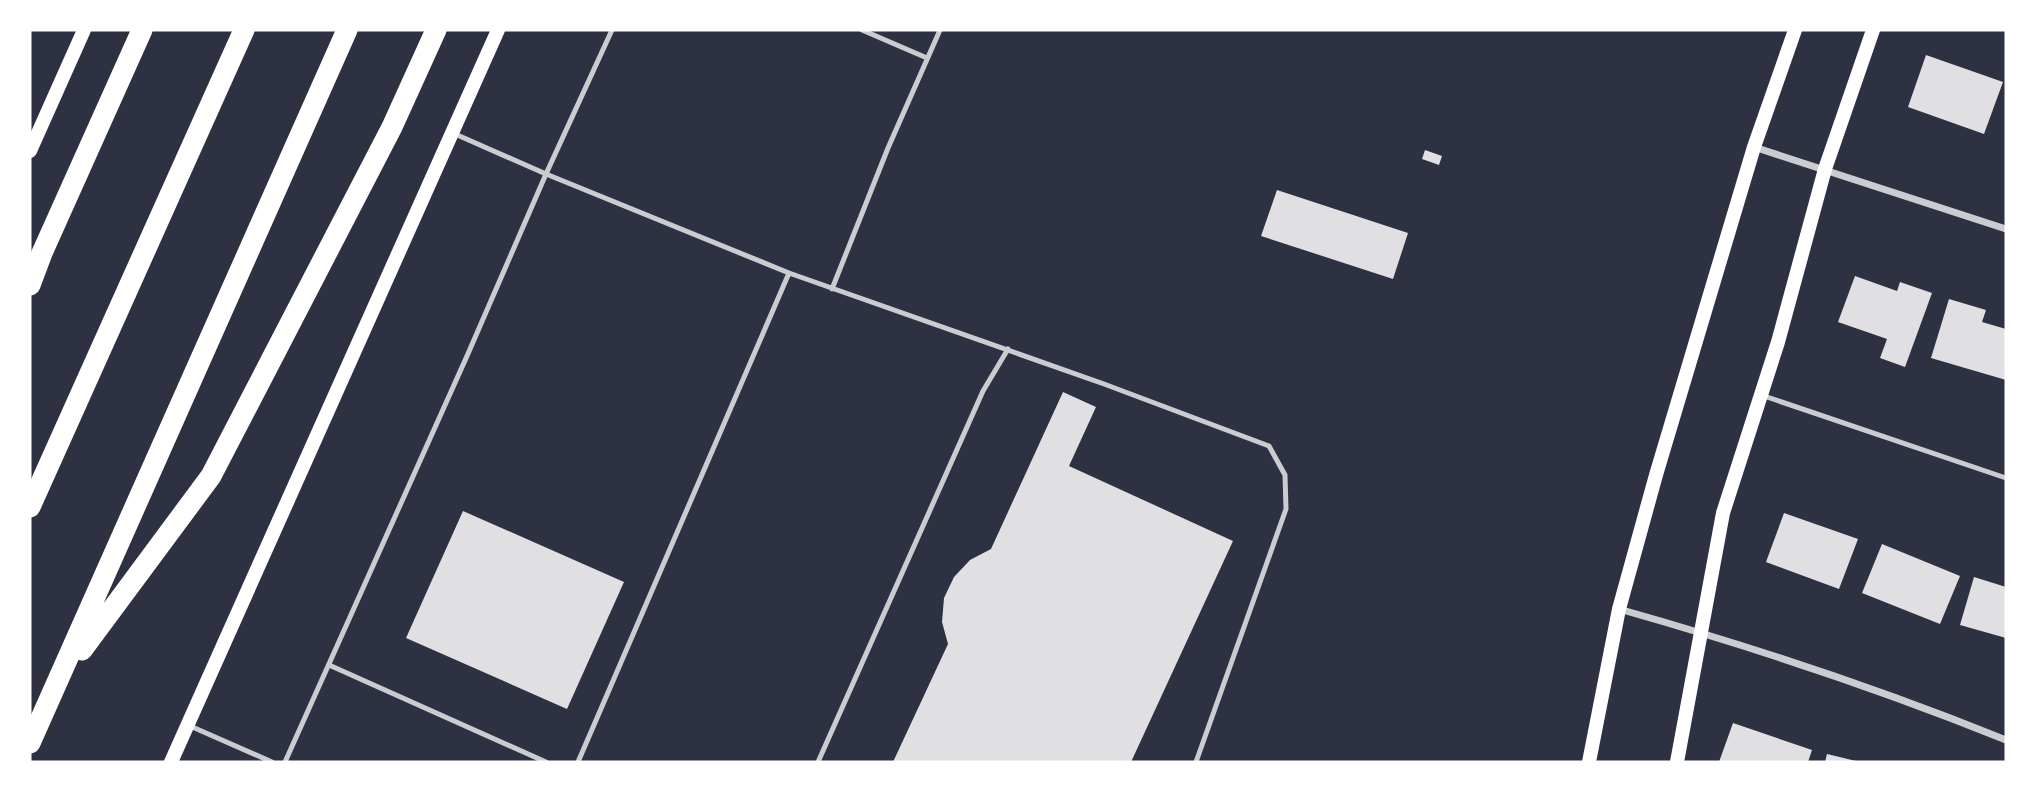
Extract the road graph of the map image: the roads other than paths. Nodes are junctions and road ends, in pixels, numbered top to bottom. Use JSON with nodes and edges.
{"nodes":[{"id":1,"x":84,"y":30,"type":"edge"},
{"id":2,"x":142,"y":30,"type":"edge"},
{"id":3,"x":244,"y":30,"type":"edge"},
{"id":4,"x":347,"y":30,"type":"edge"},
{"id":5,"x":436,"y":30,"type":"edge"},
{"id":6,"x":498,"y":30,"type":"edge"},
{"id":7,"x":612,"y":30,"type":"edge"},
{"id":8,"x":862,"y":30,"type":"edge"},
{"id":9,"x":940,"y":30,"type":"edge"},
{"id":10,"x":1796,"y":30,"type":"edge"},
{"id":11,"x":1873,"y":30,"type":"edge"},
{"id":12,"x":927,"y":58,"type":"junction"},
{"id":13,"x":452,"y":133,"type":"junction"},
{"id":14,"x":1754,"y":147,"type":"junction"},
{"id":15,"x":30,"y":150,"type":"edge"},
{"id":16,"x":1825,"y":169,"type":"junction"},
{"id":17,"x":546,"y":174,"type":"junction"},
{"id":18,"x":2006,"y":229,"type":"edge"},
{"id":19,"x":789,"y":273,"type":"junction"},
{"id":20,"x":30,"y":285,"type":"edge"},
{"id":21,"x":832,"y":289,"type":"junction"},
{"id":22,"x":1008,"y":349,"type":"junction"},
{"id":23,"x":1761,"y":395,"type":"junction"},
{"id":24,"x":2006,"y":478,"type":"edge"},
{"id":25,"x":30,"y":507,"type":"edge"},
{"id":26,"x":1619,"y":609,"type":"junction"},
{"id":27,"x":1702,"y":632,"type":"junction"},
{"id":28,"x":329,"y":665,"type":"junction"},
{"id":29,"x":57,"y":682,"type":"junction"},
{"id":30,"x":187,"y":724,"type":"junction"},
{"id":31,"x":2006,"y":740,"type":"edge"},
{"id":32,"x":30,"y":743,"type":"edge"},
{"id":33,"x":170,"y":762,"type":"edge"},
{"id":34,"x":272,"y":762,"type":"edge"},
{"id":35,"x":285,"y":762,"type":"edge"},
{"id":36,"x":546,"y":762,"type":"edge"},
{"id":37,"x":578,"y":762,"type":"edge"},
{"id":38,"x":818,"y":762,"type":"edge"},
{"id":39,"x":1196,"y":762,"type":"edge"},
{"id":40,"x":1589,"y":762,"type":"edge"},
{"id":41,"x":1677,"y":762,"type":"edge"}],
"edges":[{"from":1,"to":15,"type":"main road"},
{"from":2,"to":20,"type":"highway"},
{"from":3,"to":25,"type":"highway"},
{"from":4,"to":29,"type":"highway"},
{"from":5,"to":29,"type":"highway"},
{"from":6,"to":13,"type":"main road"},
{"from":7,"to":17,"type":"lane"},
{"from":8,"to":12,"type":"lane"},
{"from":9,"to":12,"type":"lane"},
{"from":10,"to":14,"type":"main road"},
{"from":11,"to":16,"type":"main road"},
{"from":12,"to":21,"type":"lane"},
{"from":13,"to":17,"type":"lane"},
{"from":13,"to":30,"type":"main road"},
{"from":14,"to":16,"type":"street"},
{"from":14,"to":26,"type":"main road"},
{"from":16,"to":18,"type":"street"},
{"from":16,"to":23,"type":"main road"},
{"from":17,"to":19,"type":"lane"},
{"from":17,"to":28,"type":"lane"},
{"from":19,"to":21,"type":"lane"},
{"from":19,"to":37,"type":"lane"},
{"from":21,"to":22,"type":"lane"},
{"from":22,"to":38,"type":"lane"},
{"from":22,"to":39,"type":"lane"},
{"from":23,"to":24,"type":"lane"},
{"from":23,"to":27,"type":"main road"},
{"from":26,"to":27,"type":"street"},
{"from":26,"to":40,"type":"main road"},
{"from":27,"to":31,"type":"street"},
{"from":27,"to":41,"type":"main road"},
{"from":28,"to":35,"type":"lane"},
{"from":28,"to":36,"type":"lane"},
{"from":29,"to":32,"type":"highway"},
{"from":30,"to":33,"type":"main road"},
{"from":30,"to":34,"type":"lane"}]}
